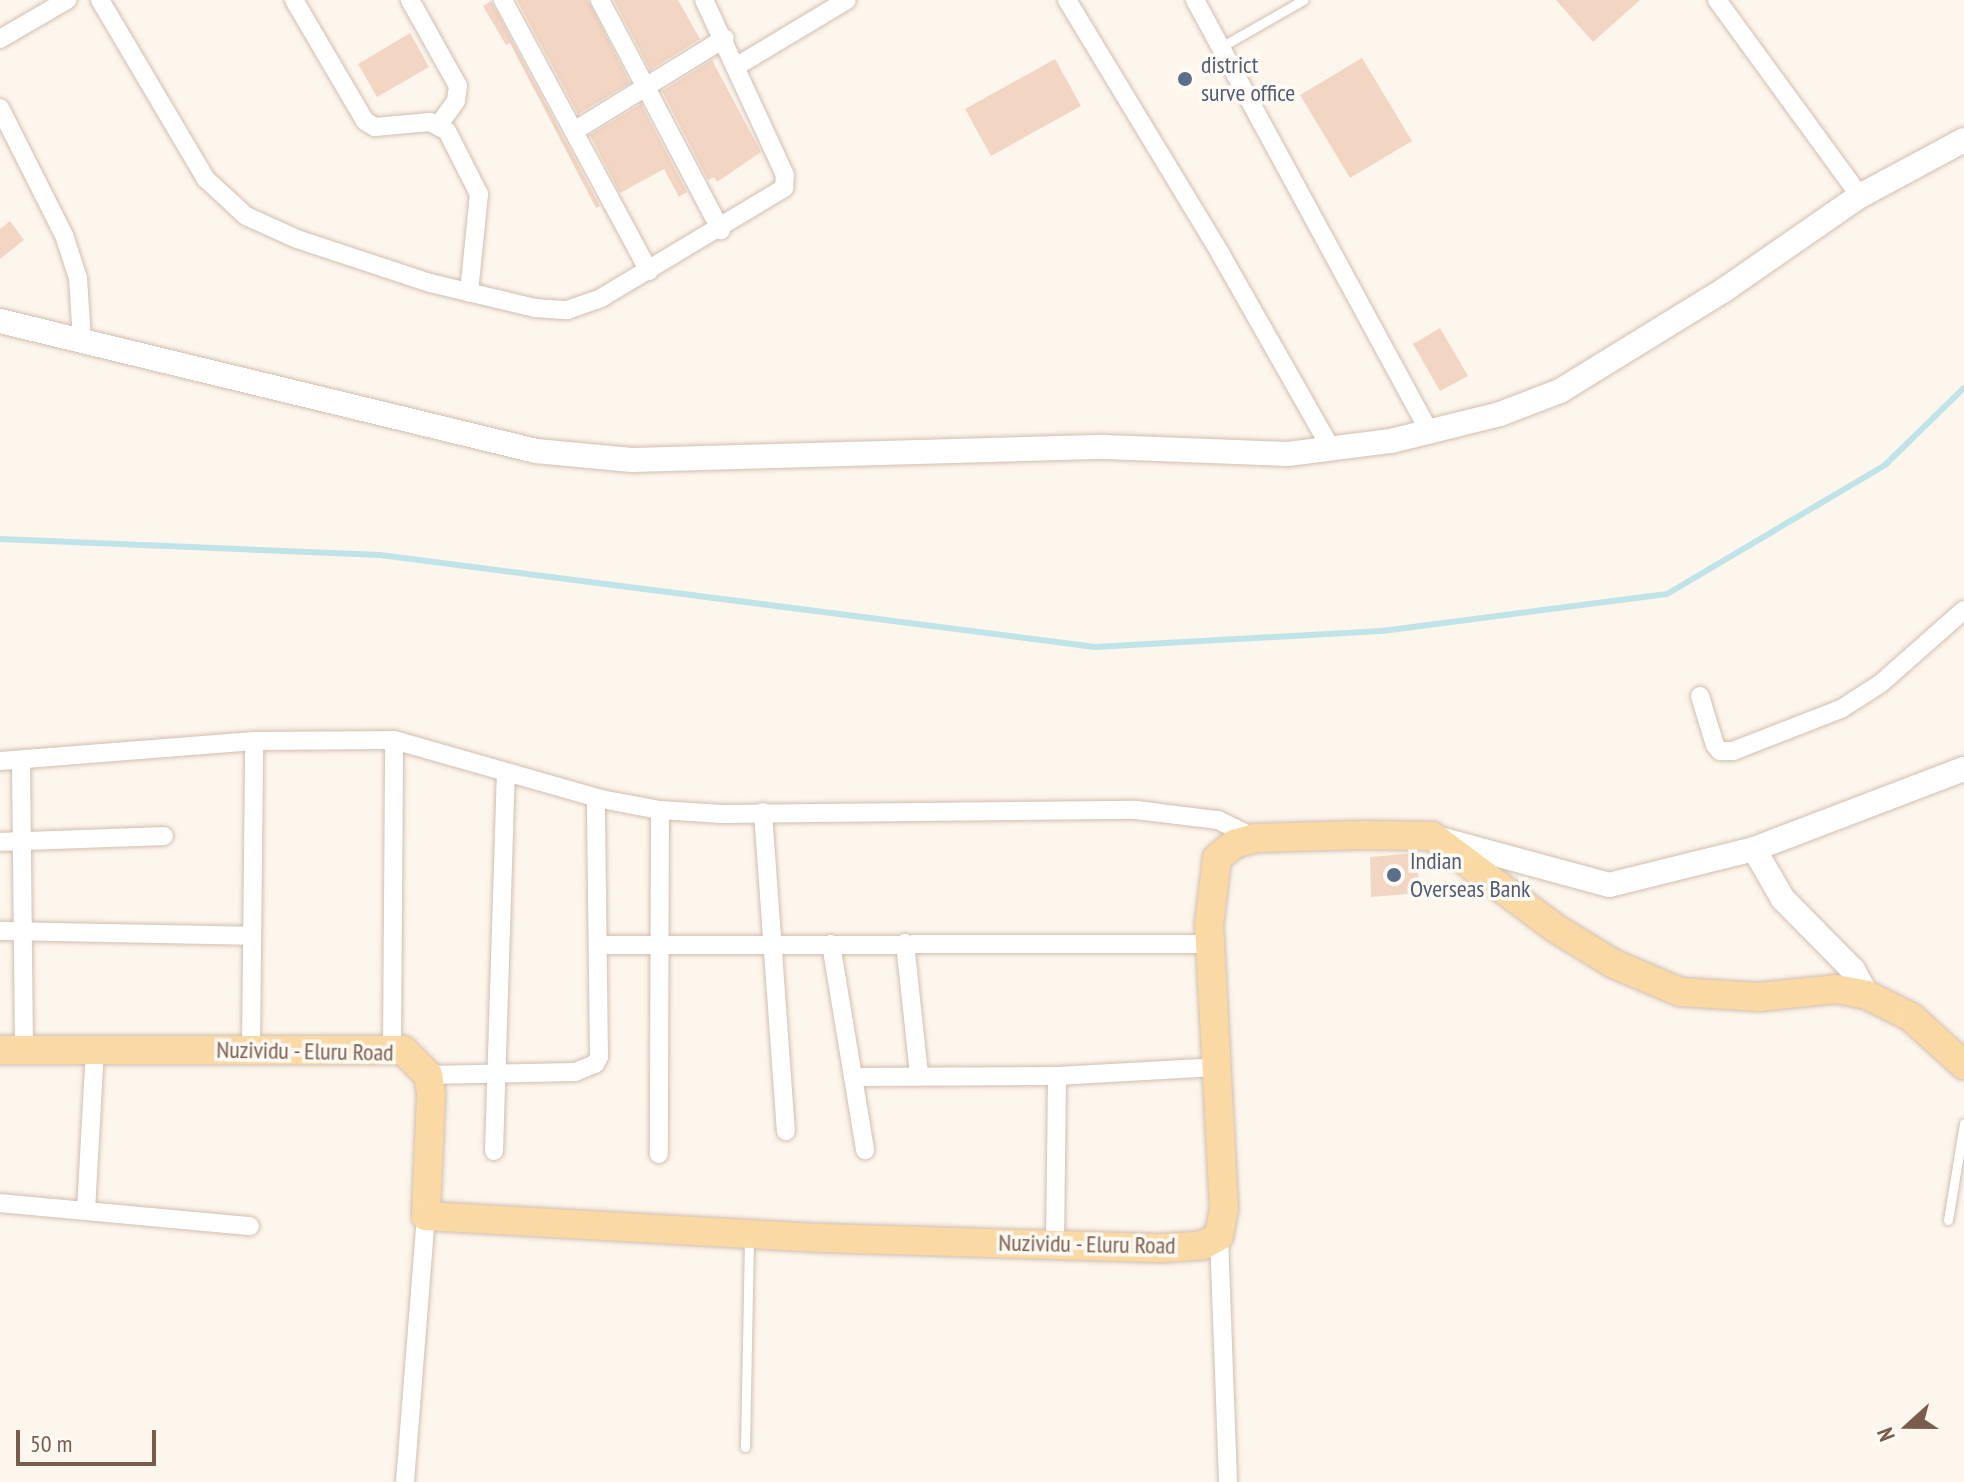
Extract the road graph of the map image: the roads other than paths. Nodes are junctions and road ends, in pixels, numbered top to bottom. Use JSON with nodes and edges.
{"nodes":[{"id":1,"x":67,"y":0,"type":"edge"},
{"id":2,"x":100,"y":0,"type":"edge"},
{"id":3,"x":294,"y":0,"type":"edge"},
{"id":4,"x":410,"y":0,"type":"edge"},
{"id":5,"x":503,"y":0,"type":"edge"},
{"id":6,"x":600,"y":0,"type":"edge"},
{"id":7,"x":704,"y":0,"type":"edge"},
{"id":8,"x":847,"y":0,"type":"edge"},
{"id":9,"x":1067,"y":0,"type":"edge"},
{"id":10,"x":1195,"y":0,"type":"edge"},
{"id":11,"x":1303,"y":0,"type":"edge"},
{"id":12,"x":1717,"y":0,"type":"edge"},
{"id":13,"x":725,"y":38,"type":"junction"},
{"id":14,"x":0,"y":39,"type":"edge"},
{"id":15,"x":1221,"y":47,"type":"junction"},
{"id":16,"x":737,"y":66,"type":"junction"},
{"id":17,"x":648,"y":87,"type":"junction"},
{"id":18,"x":0,"y":108,"type":"edge"},
{"id":19,"x":440,"y":123,"type":"junction"},
{"id":20,"x":574,"y":131,"type":"junction"},
{"id":21,"x":1964,"y":140,"type":"edge"},
{"id":22,"x":1860,"y":196,"type":"junction"},
{"id":23,"x":721,"y":230,"type":"junction"},
{"id":24,"x":649,"y":271,"type":"junction"},
{"id":25,"x":469,"y":292,"type":"junction"},
{"id":26,"x":0,"y":321,"type":"edge"},
{"id":27,"x":82,"y":340,"type":"junction"},
{"id":28,"x":1428,"y":430,"type":"junction"},
{"id":29,"x":1331,"y":448,"type":"junction"},
{"id":30,"x":1964,"y":610,"type":"edge"},
{"id":31,"x":1700,"y":696,"type":"dead end"},
{"id":32,"x":394,"y":740,"type":"junction"},
{"id":33,"x":254,"y":741,"type":"junction"},
{"id":34,"x":0,"y":761,"type":"edge"},
{"id":35,"x":21,"y":761,"type":"junction"},
{"id":36,"x":1964,"y":769,"type":"edge"},
{"id":37,"x":506,"y":772,"type":"junction"},
{"id":38,"x":601,"y":799,"type":"junction"},
{"id":39,"x":660,"y":810,"type":"junction"},
{"id":40,"x":763,"y":812,"type":"junction"},
{"id":41,"x":164,"y":836,"type":"dead end"},
{"id":42,"x":1432,"y":836,"type":"junction"},
{"id":43,"x":1255,"y":838,"type":"junction"},
{"id":44,"x":0,"y":842,"type":"edge"},
{"id":45,"x":22,"y":842,"type":"junction"},
{"id":46,"x":1754,"y":849,"type":"junction"},
{"id":47,"x":0,"y":931,"type":"edge"},
{"id":48,"x":23,"y":931,"type":"junction"},
{"id":49,"x":252,"y":936,"type":"junction"},
{"id":50,"x":905,"y":943,"type":"junction"},
{"id":51,"x":773,"y":944,"type":"junction"},
{"id":52,"x":831,"y":944,"type":"junction"},
{"id":53,"x":1210,"y":944,"type":"junction"},
{"id":54,"x":599,"y":945,"type":"junction"},
{"id":55,"x":661,"y":945,"type":"junction"},
{"id":56,"x":1867,"y":995,"type":"junction"},
{"id":57,"x":95,"y":1049,"type":"junction"},
{"id":58,"x":251,"y":1049,"type":"junction"},
{"id":59,"x":392,"y":1049,"type":"junction"},
{"id":60,"x":12,"y":1050,"type":"edge"},
{"id":61,"x":1964,"y":1065,"type":"edge"},
{"id":62,"x":1216,"y":1067,"type":"junction"},
{"id":63,"x":500,"y":1074,"type":"junction"},
{"id":64,"x":428,"y":1075,"type":"junction"},
{"id":65,"x":919,"y":1075,"type":"junction"},
{"id":66,"x":1057,"y":1076,"type":"junction"},
{"id":67,"x":853,"y":1077,"type":"junction"},
{"id":68,"x":1964,"y":1123,"type":"edge"},
{"id":69,"x":786,"y":1131,"type":"dead end"},
{"id":70,"x":865,"y":1150,"type":"dead end"},
{"id":71,"x":494,"y":1151,"type":"dead end"},
{"id":72,"x":659,"y":1154,"type":"dead end"},
{"id":73,"x":0,"y":1203,"type":"edge"},
{"id":74,"x":86,"y":1210,"type":"junction"},
{"id":75,"x":426,"y":1216,"type":"junction"},
{"id":76,"x":1948,"y":1220,"type":"dead end"},
{"id":77,"x":250,"y":1226,"type":"dead end"},
{"id":78,"x":749,"y":1235,"type":"junction"},
{"id":79,"x":1219,"y":1236,"type":"junction"},
{"id":80,"x":1055,"y":1244,"type":"junction"},
{"id":81,"x":745,"y":1447,"type":"dead end"},
{"id":82,"x":405,"y":1482,"type":"edge"},
{"id":83,"x":1228,"y":1482,"type":"edge"}],
"edges":[{"from":1,"to":14,"type":"street"},
{"from":2,"to":25,"type":"street"},
{"from":3,"to":19,"type":"street"},
{"from":4,"to":19,"type":"street"},
{"from":5,"to":20,"type":"street"},
{"from":6,"to":17,"type":"street"},
{"from":7,"to":13,"type":"street"},
{"from":8,"to":16,"type":"street"},
{"from":9,"to":29,"type":"street"},
{"from":10,"to":15,"type":"street"},
{"from":11,"to":15,"type":"lane"},
{"from":12,"to":22,"type":"street"},
{"from":13,"to":16,"type":"street"},
{"from":13,"to":17,"type":"street"},
{"from":15,"to":28,"type":"street"},
{"from":16,"to":23,"type":"street"},
{"from":17,"to":20,"type":"street"},
{"from":17,"to":23,"type":"street"},
{"from":18,"to":27,"type":"street"},
{"from":19,"to":25,"type":"street"},
{"from":20,"to":24,"type":"street"},
{"from":21,"to":22,"type":"street"},
{"from":22,"to":28,"type":"street"},
{"from":23,"to":24,"type":"street"},
{"from":24,"to":25,"type":"street"},
{"from":26,"to":27,"type":"street"},
{"from":27,"to":29,"type":"street"},
{"from":28,"to":29,"type":"street"},
{"from":30,"to":31,"type":"street"},
{"from":32,"to":33,"type":"street"},
{"from":32,"to":37,"type":"street"},
{"from":32,"to":59,"type":"street"},
{"from":33,"to":35,"type":"street"},
{"from":33,"to":49,"type":"street"},
{"from":34,"to":35,"type":"street"},
{"from":35,"to":45,"type":"street"},
{"from":36,"to":46,"type":"street"},
{"from":37,"to":38,"type":"street"},
{"from":37,"to":63,"type":"street"},
{"from":38,"to":39,"type":"street"},
{"from":38,"to":54,"type":"street"},
{"from":39,"to":40,"type":"street"},
{"from":39,"to":55,"type":"street"},
{"from":40,"to":43,"type":"street"},
{"from":40,"to":51,"type":"street"},
{"from":41,"to":45,"type":"street"},
{"from":42,"to":43,"type":"main road"},
{"from":42,"to":46,"type":"street"},
{"from":42,"to":56,"type":"main road"},
{"from":43,"to":53,"type":"main road"},
{"from":44,"to":45,"type":"street"},
{"from":45,"to":48,"type":"street"},
{"from":46,"to":56,"type":"street"},
{"from":47,"to":48,"type":"street"},
{"from":48,"to":49,"type":"street"},
{"from":48,"to":60,"type":"street"},
{"from":49,"to":58,"type":"street"},
{"from":50,"to":52,"type":"street"},
{"from":50,"to":53,"type":"street"},
{"from":50,"to":65,"type":"street"},
{"from":51,"to":52,"type":"street"},
{"from":51,"to":55,"type":"street"},
{"from":51,"to":69,"type":"street"},
{"from":52,"to":67,"type":"street"},
{"from":53,"to":62,"type":"main road"},
{"from":54,"to":55,"type":"street"},
{"from":54,"to":63,"type":"street"},
{"from":55,"to":72,"type":"street"},
{"from":56,"to":61,"type":"main road"},
{"from":57,"to":58,"type":"main road","name":"Nuzividu - Eluru Road"},
{"from":57,"to":60,"type":"main road","name":"Nuzividu - Eluru Road"},
{"from":57,"to":74,"type":"street"},
{"from":58,"to":59,"type":"main road","name":"Nuzividu - Eluru Road"},
{"from":59,"to":64,"type":"main road","name":"Nuzividu - Eluru Road"},
{"from":62,"to":66,"type":"street"},
{"from":62,"to":79,"type":"main road"},
{"from":63,"to":64,"type":"street"},
{"from":63,"to":71,"type":"street"},
{"from":64,"to":75,"type":"main road","name":"Nuzividu - Eluru Road"},
{"from":65,"to":66,"type":"street"},
{"from":65,"to":67,"type":"street"},
{"from":66,"to":80,"type":"street"},
{"from":67,"to":70,"type":"street"},
{"from":68,"to":76,"type":"lane"},
{"from":73,"to":74,"type":"street"},
{"from":74,"to":77,"type":"street"},
{"from":75,"to":78,"type":"main road","name":"Nuzividu - Eluru Road"},
{"from":75,"to":82,"type":"street"},
{"from":78,"to":80,"type":"main road","name":"Nuzividu - Eluru Road"},
{"from":78,"to":81,"type":"lane"},
{"from":79,"to":80,"type":"main road","name":"Nuzividu - Eluru Road"},
{"from":79,"to":83,"type":"street"}]}
